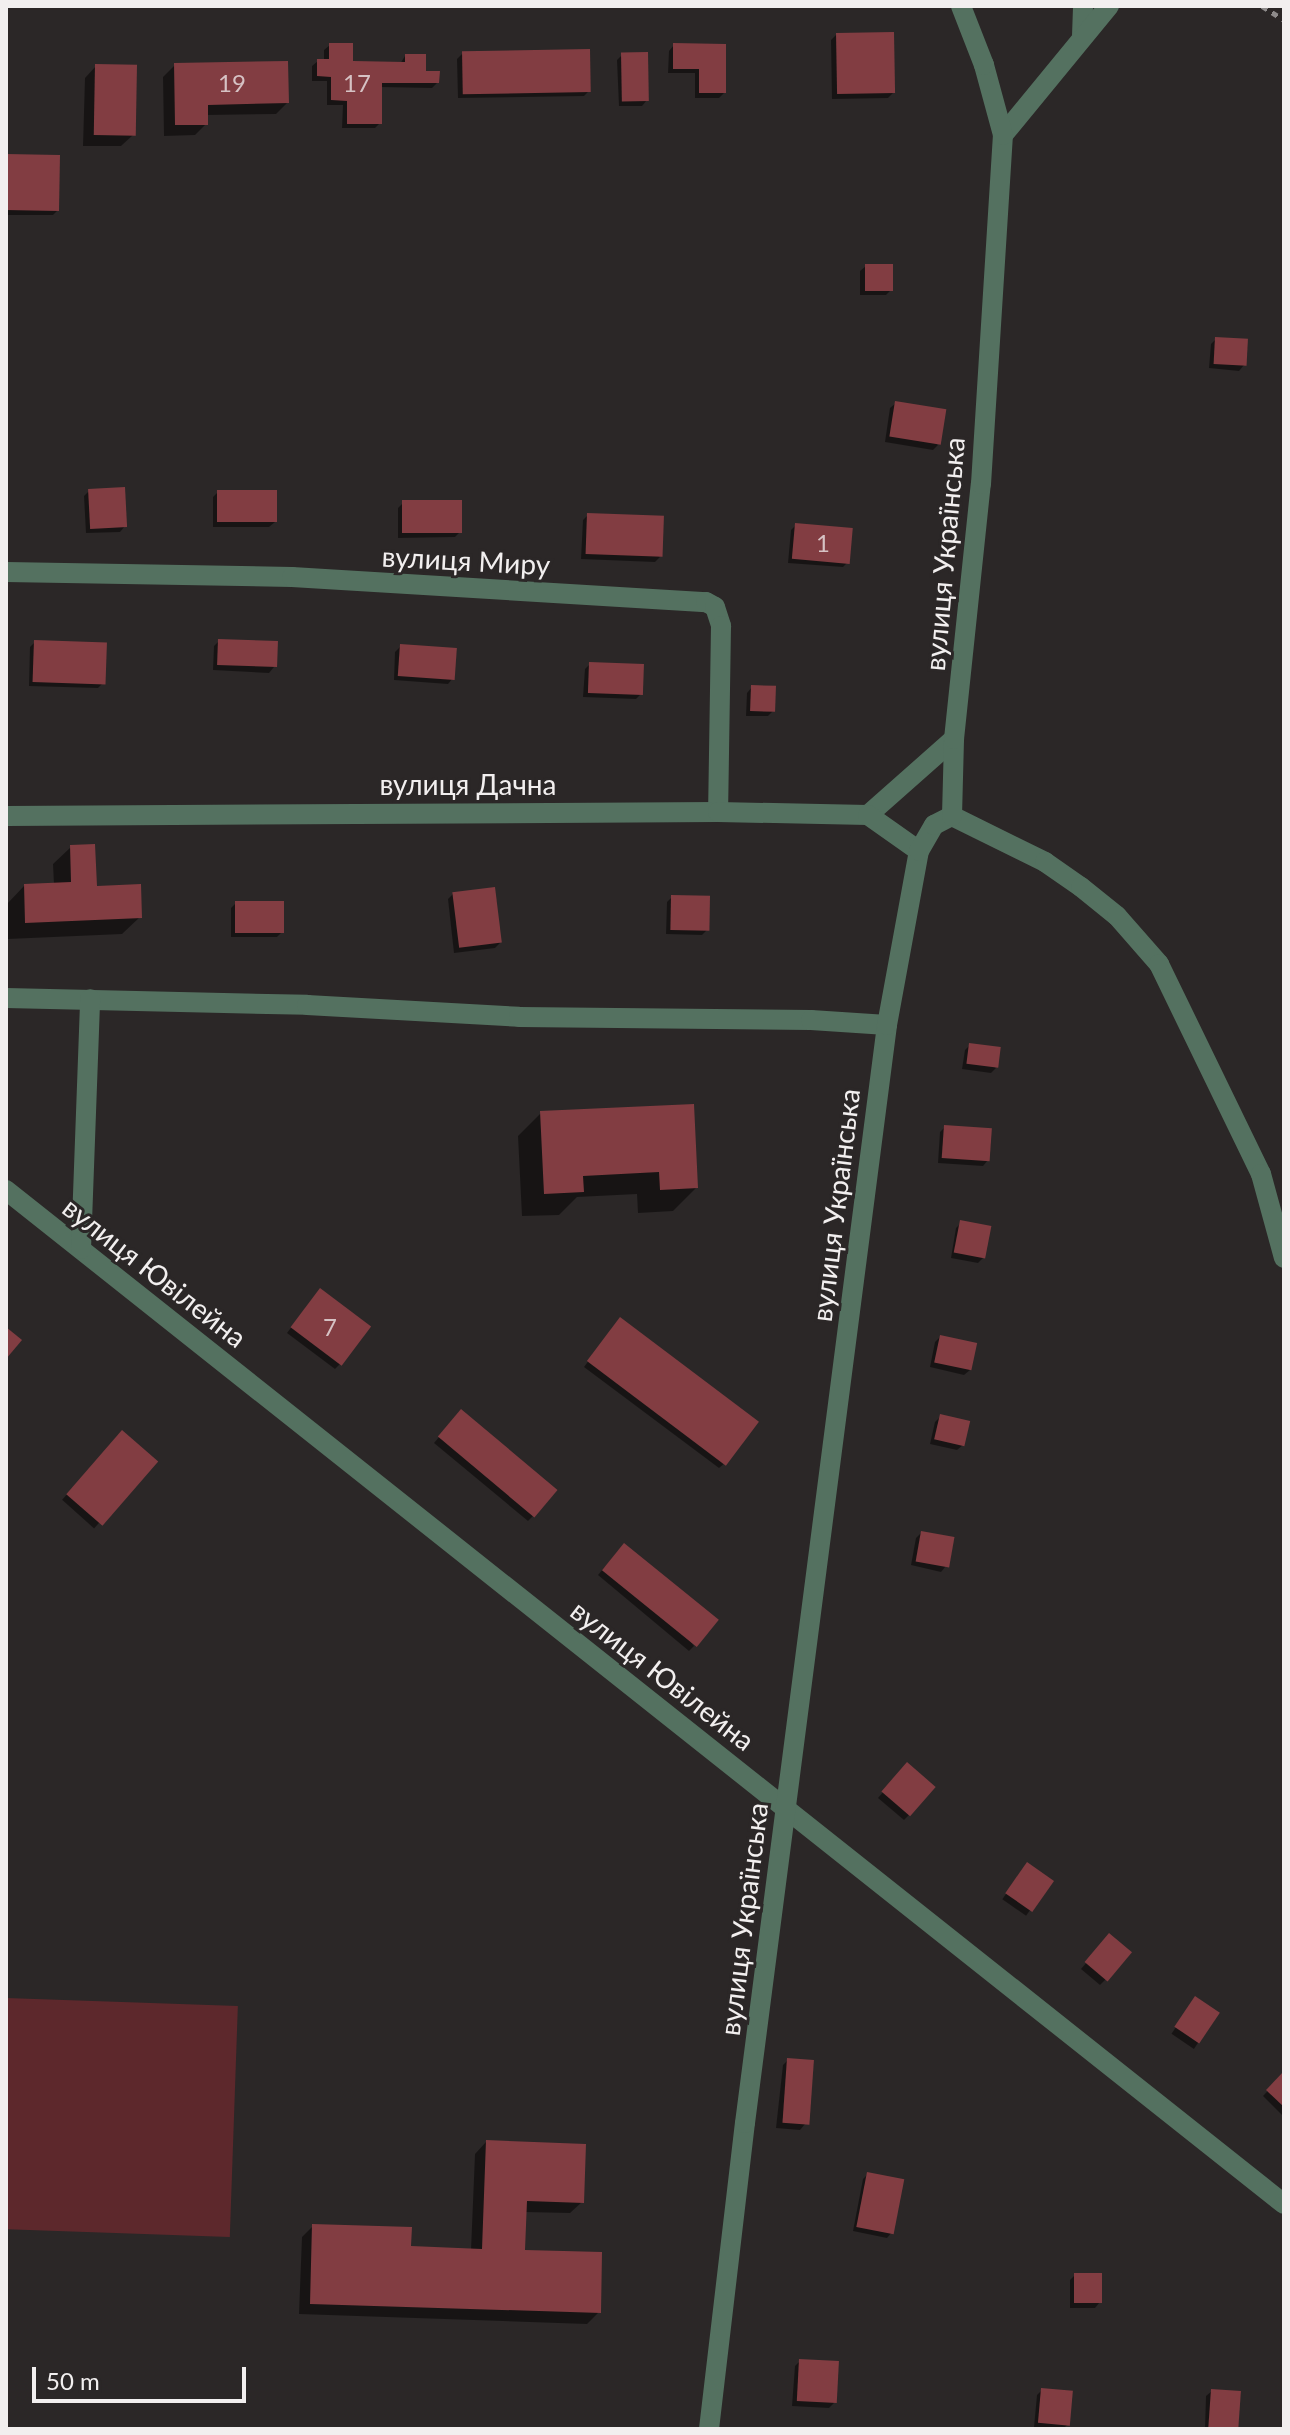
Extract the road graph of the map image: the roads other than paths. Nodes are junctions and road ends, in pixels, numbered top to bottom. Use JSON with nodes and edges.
{"nodes":[{"id":1,"x":961,"y":6,"type":"edge"},
{"id":2,"x":1083,"y":6,"type":"edge"},
{"id":3,"x":1109,"y":6,"type":"edge"},
{"id":4,"x":1082,"y":36,"type":"junction"},
{"id":5,"x":1003,"y":135,"type":"junction"},
{"id":6,"x":6,"y":572,"type":"edge"},
{"id":7,"x":954,"y":739,"type":"junction"},
{"id":8,"x":718,"y":812,"type":"junction"},
{"id":9,"x":868,"y":815,"type":"junction"},
{"id":10,"x":6,"y":816,"type":"edge"},
{"id":11,"x":952,"y":816,"type":"junction"},
{"id":12,"x":919,"y":851,"type":"junction"},
{"id":13,"x":6,"y":998,"type":"edge"},
{"id":14,"x":90,"y":999,"type":"junction"},
{"id":15,"x":887,"y":1025,"type":"junction"},
{"id":16,"x":6,"y":1190,"type":"edge"},
{"id":17,"x":81,"y":1249,"type":"junction"},
{"id":18,"x":1284,"y":1258,"type":"edge"},
{"id":19,"x":786,"y":1808,"type":"junction"},
{"id":20,"x":1284,"y":2204,"type":"edge"},
{"id":21,"x":709,"y":2429,"type":"edge"}],
"edges":[{"from":1,"to":5,"type":"street","name":"вулиця Українська"},
{"from":2,"to":4,"type":"street"},
{"from":3,"to":4,"type":"street"},
{"from":4,"to":5,"type":"street"},
{"from":5,"to":7,"type":"street","name":"вулиця Українська"},
{"from":6,"to":8,"type":"street","name":"вулиця Миру"},
{"from":7,"to":9,"type":"street"},
{"from":7,"to":11,"type":"street","name":"вулиця Українська"},
{"from":8,"to":9,"type":"street","name":"вулиця Дачна"},
{"from":8,"to":10,"type":"street","name":"вулиця Дачна"},
{"from":9,"to":12,"type":"street"},
{"from":11,"to":12,"type":"street","name":"вулиця Українська"},
{"from":11,"to":18,"type":"street"},
{"from":12,"to":15,"type":"street","name":"вулиця Українська"},
{"from":13,"to":14,"type":"street"},
{"from":14,"to":15,"type":"street"},
{"from":14,"to":17,"type":"street"},
{"from":15,"to":19,"type":"street","name":"вулиця Українська"},
{"from":16,"to":17,"type":"street","name":"вулиця Ювілейна"},
{"from":17,"to":19,"type":"street","name":"вулиця Ювілейна"},
{"from":19,"to":20,"type":"street","name":"вулиця Ювілейна"},
{"from":19,"to":21,"type":"street","name":"вулиця Українська"}]}
